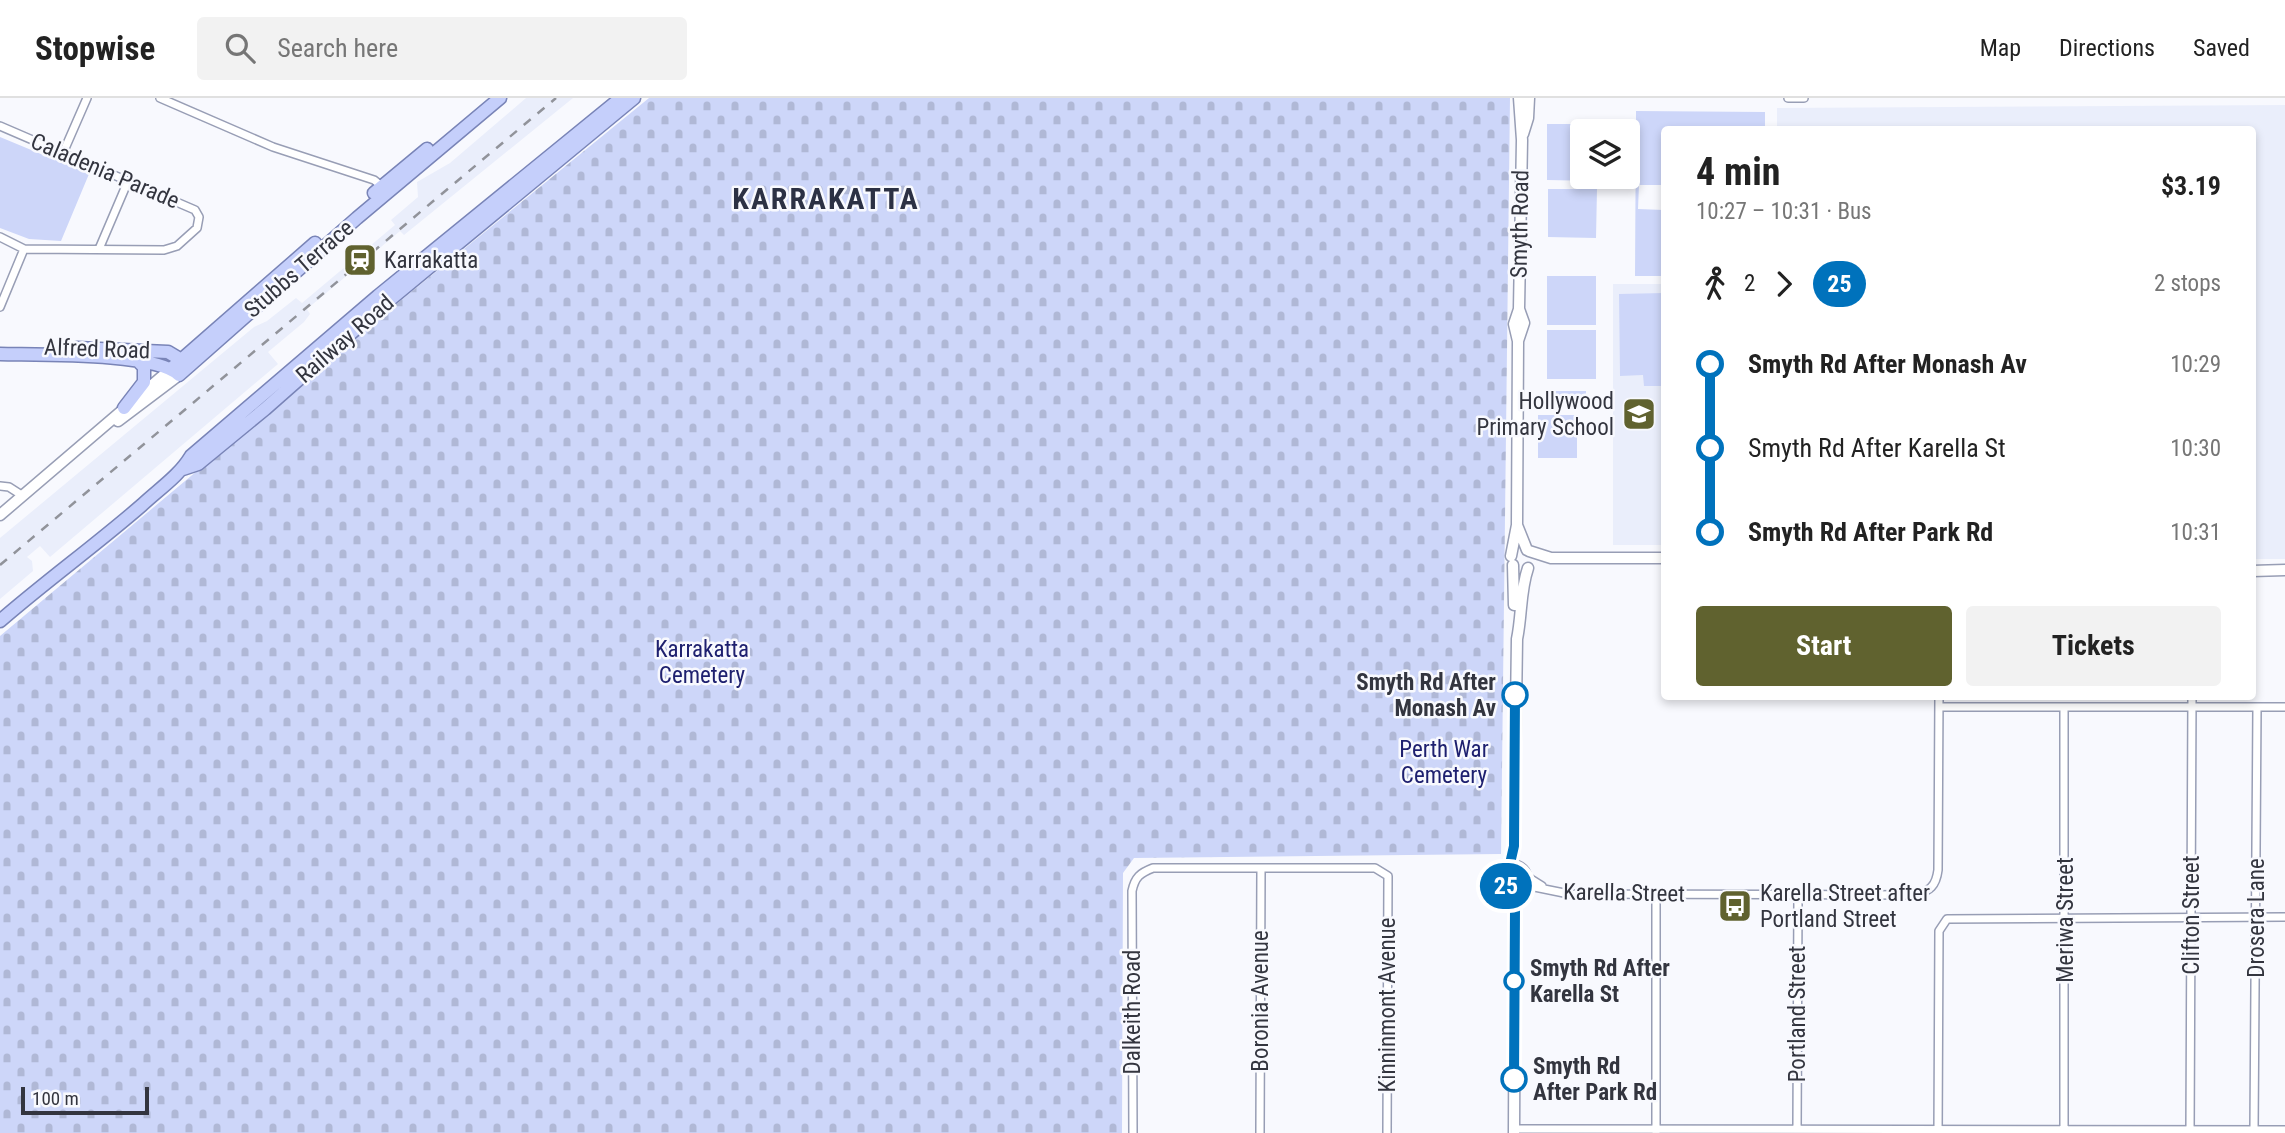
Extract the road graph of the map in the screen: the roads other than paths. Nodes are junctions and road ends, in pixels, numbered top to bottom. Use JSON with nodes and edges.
{"nodes":[{"id":1,"x":87,"y":98,"type":"edge"},
{"id":2,"x":160,"y":98,"type":"edge"},
{"id":3,"x":490,"y":98,"type":"edge"},
{"id":4,"x":500,"y":98,"type":"edge"},
{"id":5,"x":621,"y":98,"type":"edge"},
{"id":6,"x":634,"y":98,"type":"edge"},
{"id":7,"x":1519,"y":98,"type":"edge"},
{"id":8,"x":1528,"y":98,"type":"edge"},
{"id":9,"x":1788,"y":98,"type":"edge"},
{"id":10,"x":1804,"y":98,"type":"edge"},
{"id":11,"x":0,"y":126,"type":"edge"},
{"id":12,"x":1522,"y":140,"type":"junction"},
{"id":13,"x":64,"y":153,"type":"junction"},
{"id":14,"x":128,"y":181,"type":"junction"},
{"id":15,"x":381,"y":193,"type":"junction"},
{"id":16,"x":0,"y":237,"type":"edge"},
{"id":17,"x":24,"y":249,"type":"junction"},
{"id":18,"x":99,"y":249,"type":"junction"},
{"id":19,"x":0,"y":307,"type":"edge"},
{"id":20,"x":0,"y":347,"type":"edge"},
{"id":21,"x":0,"y":354,"type":"edge"},
{"id":22,"x":138,"y":361,"type":"junction"},
{"id":23,"x":187,"y":362,"type":"junction"},
{"id":24,"x":175,"y":372,"type":"junction"},
{"id":25,"x":124,"y":408,"type":"junction"},
{"id":26,"x":94,"y":436,"type":"junction"},
{"id":27,"x":183,"y":469,"type":"junction"},
{"id":28,"x":0,"y":486,"type":"edge"},
{"id":29,"x":23,"y":496,"type":"junction"},
{"id":30,"x":0,"y":515,"type":"edge"},
{"id":31,"x":1517,"y":525,"type":"junction"},
{"id":32,"x":1528,"y":550,"type":"junction"},
{"id":33,"x":1550,"y":558,"type":"junction"},
{"id":34,"x":1661,"y":558,"type":"edge"},
{"id":35,"x":1512,"y":560,"type":"junction"},
{"id":36,"x":1529,"y":567,"type":"junction"},
{"id":37,"x":2256,"y":570,"type":"edge"},
{"id":38,"x":2285,"y":570,"type":"edge"},
{"id":39,"x":0,"y":621,"type":"edge"},
{"id":40,"x":1517,"y":639,"type":"junction"},
{"id":41,"x":1939,"y":700,"type":"edge"},
{"id":42,"x":2192,"y":700,"type":"edge"},
{"id":43,"x":2064,"y":706,"type":"junction"},
{"id":44,"x":2192,"y":706,"type":"junction"},
{"id":45,"x":2256,"y":706,"type":"junction"},
{"id":46,"x":2285,"y":706,"type":"edge"},
{"id":47,"x":1939,"y":707,"type":"junction"},
{"id":48,"x":1261,"y":868,"type":"junction"},
{"id":49,"x":1520,"y":877,"type":"junction"},
{"id":50,"x":1509,"y":889,"type":"junction"},
{"id":51,"x":1656,"y":895,"type":"junction"},
{"id":52,"x":1798,"y":895,"type":"junction"},
{"id":53,"x":1515,"y":908,"type":"junction"},
{"id":54,"x":2256,"y":916,"type":"junction"},
{"id":55,"x":2065,"y":917,"type":"junction"},
{"id":56,"x":2191,"y":917,"type":"junction"},
{"id":57,"x":2285,"y":917,"type":"edge"},
{"id":58,"x":2254,"y":1130,"type":"junction"},
{"id":59,"x":2285,"y":1130,"type":"edge"},
{"id":60,"x":1514,"y":1131,"type":"edge"},
{"id":61,"x":1656,"y":1131,"type":"edge"},
{"id":62,"x":1797,"y":1131,"type":"edge"},
{"id":63,"x":1938,"y":1131,"type":"edge"},
{"id":64,"x":2064,"y":1131,"type":"edge"},
{"id":65,"x":2190,"y":1131,"type":"edge"},
{"id":66,"x":1133,"y":1133,"type":"edge"},
{"id":67,"x":1260,"y":1133,"type":"edge"},
{"id":68,"x":1387,"y":1133,"type":"edge"}],
"edges":[{"from":1,"to":13,"type":"street"},
{"from":2,"to":15,"type":"street"},
{"from":3,"to":15,"type":"main road","name":"Stubbs Terrace"},
{"from":4,"to":15,"type":"main road","name":"Stubbs Terrace"},
{"from":5,"to":27,"type":"main road","name":"Railway Road"},
{"from":6,"to":27,"type":"main road","name":"Railway Road"},
{"from":7,"to":12,"type":"street","name":"Smyth Road"},
{"from":8,"to":12,"type":"street","name":"Smyth Road"},
{"from":9,"to":10,"type":"street"},
{"from":11,"to":13,"type":"street","name":"Caladenia Parade"},
{"from":12,"to":31,"type":"street","name":"Smyth Road"},
{"from":13,"to":14,"type":"street","name":"Caladenia Parade"},
{"from":14,"to":18,"type":"street"},
{"from":14,"to":18,"type":"street","name":"Caladenia Parade"},
{"from":15,"to":23,"type":"main road","name":"Stubbs Terrace"},
{"from":16,"to":17,"type":"street","name":"Caladenia Parade"},
{"from":17,"to":18,"type":"street","name":"Caladenia Parade"},
{"from":17,"to":19,"type":"street"},
{"from":20,"to":23,"type":"main road","name":"Alfred Road"},
{"from":21,"to":22,"type":"main road","name":"Alfred Road"},
{"from":22,"to":24,"type":"main road","name":"Alfred Road"},
{"from":22,"to":25,"type":"main road"},
{"from":23,"to":24,"type":"main road","name":"Stubbs Terrace"},
{"from":24,"to":25,"type":"street","name":"Stubbs Terrace"},
{"from":24,"to":26,"type":"street","name":"Stubbs Terrace"},
{"from":25,"to":26,"type":"street","name":"Stubbs Terrace"},
{"from":26,"to":29,"type":"street","name":"Stubbs Terrace"},
{"from":27,"to":39,"type":"main road","name":"Railway Road"},
{"from":28,"to":29,"type":"street"},
{"from":29,"to":30,"type":"street","name":"Stubbs Terrace"},
{"from":31,"to":32,"type":"street","name":"Smyth Road"},
{"from":31,"to":35,"type":"street","name":"Smyth Road"},
{"from":32,"to":33,"type":"street"},
{"from":32,"to":35,"type":"street"},
{"from":32,"to":36,"type":"street"},
{"from":33,"to":34,"type":"street"},
{"from":33,"to":36,"type":"street"},
{"from":35,"to":36,"type":"street"},
{"from":35,"to":40,"type":"street","name":"Smyth Road"},
{"from":36,"to":40,"type":"street","name":"Smyth Road"},
{"from":37,"to":38,"type":"street"},
{"from":40,"to":49,"type":"street","name":"Smyth Road"},
{"from":41,"to":47,"type":"street"},
{"from":42,"to":44,"type":"street","name":"Clifton Street"},
{"from":43,"to":44,"type":"street"},
{"from":43,"to":47,"type":"street"},
{"from":43,"to":55,"type":"street","name":"Meriwa Street"},
{"from":44,"to":45,"type":"street"},
{"from":44,"to":56,"type":"street","name":"Clifton Street"},
{"from":45,"to":46,"type":"street"},
{"from":45,"to":54,"type":"street","name":"Drosera Lane"},
{"from":47,"to":52,"type":"street","name":"Karella Street"},
{"from":48,"to":66,"type":"street","name":"Dalkeith Road"},
{"from":48,"to":67,"type":"street","name":"Boronia Avenue"},
{"from":48,"to":68,"type":"street","name":"Kinninmont Avenue"},
{"from":49,"to":50,"type":"street"},
{"from":49,"to":50,"type":"street","name":"Smyth Road"},
{"from":49,"to":51,"type":"street","name":"Karella Street"},
{"from":49,"to":53,"type":"street"},
{"from":50,"to":53,"type":"street"},
{"from":51,"to":52,"type":"street","name":"Karella Street"},
{"from":51,"to":61,"type":"street"},
{"from":52,"to":62,"type":"street","name":"Portland Street"},
{"from":53,"to":60,"type":"street"},
{"from":54,"to":56,"type":"street"},
{"from":54,"to":57,"type":"street"},
{"from":54,"to":58,"type":"street","name":"Drosera Lane"},
{"from":55,"to":56,"type":"street"},
{"from":55,"to":63,"type":"street"},
{"from":55,"to":64,"type":"street","name":"Meriwa Street"},
{"from":56,"to":65,"type":"street","name":"Clifton Street"},
{"from":58,"to":59,"type":"street"},
{"from":58,"to":65,"type":"street"},
{"from":60,"to":61,"type":"street"},
{"from":61,"to":62,"type":"street"},
{"from":62,"to":63,"type":"street"},
{"from":63,"to":64,"type":"street"},
{"from":64,"to":65,"type":"street"}]}
